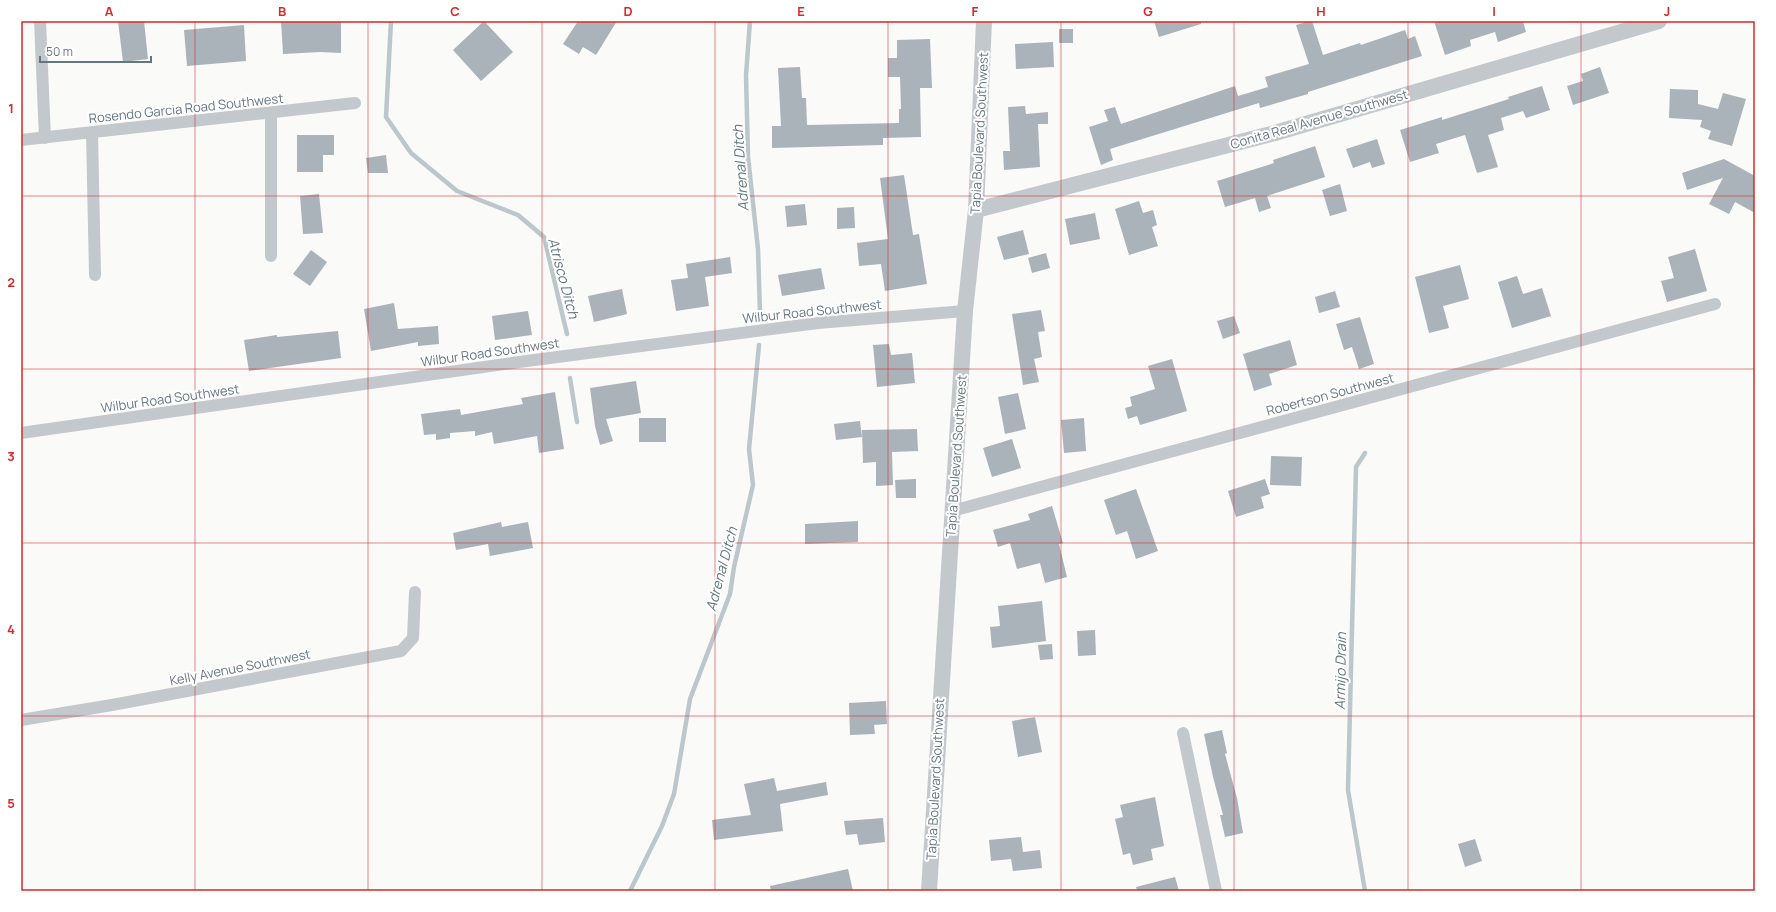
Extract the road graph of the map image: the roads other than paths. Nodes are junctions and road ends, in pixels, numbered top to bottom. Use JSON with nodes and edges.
{"nodes":[{"id":1,"x":40,"y":21,"type":"edge"},
{"id":2,"x":984,"y":21,"type":"edge"},
{"id":3,"x":1659,"y":21,"type":"edge"},
{"id":4,"x":355,"y":103,"type":"dead end"},
{"id":5,"x":271,"y":113,"type":"junction"},
{"id":6,"x":92,"y":133,"type":"junction"},
{"id":7,"x":45,"y":138,"type":"junction"},
{"id":8,"x":21,"y":140,"type":"edge"},
{"id":9,"x":976,"y":210,"type":"junction"},
{"id":10,"x":271,"y":256,"type":"dead end"},
{"id":11,"x":95,"y":275,"type":"dead end"},
{"id":12,"x":1715,"y":304,"type":"dead end"},
{"id":13,"x":965,"y":311,"type":"junction"},
{"id":14,"x":21,"y":433,"type":"edge"},
{"id":15,"x":952,"y":512,"type":"junction"},
{"id":16,"x":415,"y":592,"type":"dead end"},
{"id":17,"x":21,"y":720,"type":"edge"},
{"id":18,"x":1183,"y":733,"type":"dead end"},
{"id":19,"x":929,"y":891,"type":"edge"},
{"id":20,"x":1216,"y":891,"type":"edge"}],
"edges":[{"from":1,"to":7,"type":"street"},
{"from":2,"to":9,"type":"street","name":"Tapia Boulevard Southwest"},
{"from":3,"to":9,"type":"street","name":"Conita Real Avenue Southwest"},
{"from":4,"to":5,"type":"street","name":"Rosendo Garcia Road Southwest"},
{"from":5,"to":6,"type":"street","name":"Rosendo Garcia Road Southwest"},
{"from":5,"to":10,"type":"street"},
{"from":6,"to":7,"type":"street","name":"Rosendo Garcia Road Southwest"},
{"from":6,"to":11,"type":"street"},
{"from":7,"to":8,"type":"street","name":"Rosendo Garcia Road Southwest"},
{"from":9,"to":13,"type":"street","name":"Tapia Boulevard Southwest"},
{"from":12,"to":15,"type":"street","name":"Robertson Southwest"},
{"from":13,"to":14,"type":"street","name":"Wilbur Road Southwest"},
{"from":13,"to":15,"type":"street","name":"Tapia Boulevard Southwest"},
{"from":15,"to":19,"type":"street","name":"Tapia Boulevard Southwest"},
{"from":16,"to":17,"type":"street","name":"Kelly Avenue Southwest"},
{"from":18,"to":20,"type":"street"}]}
